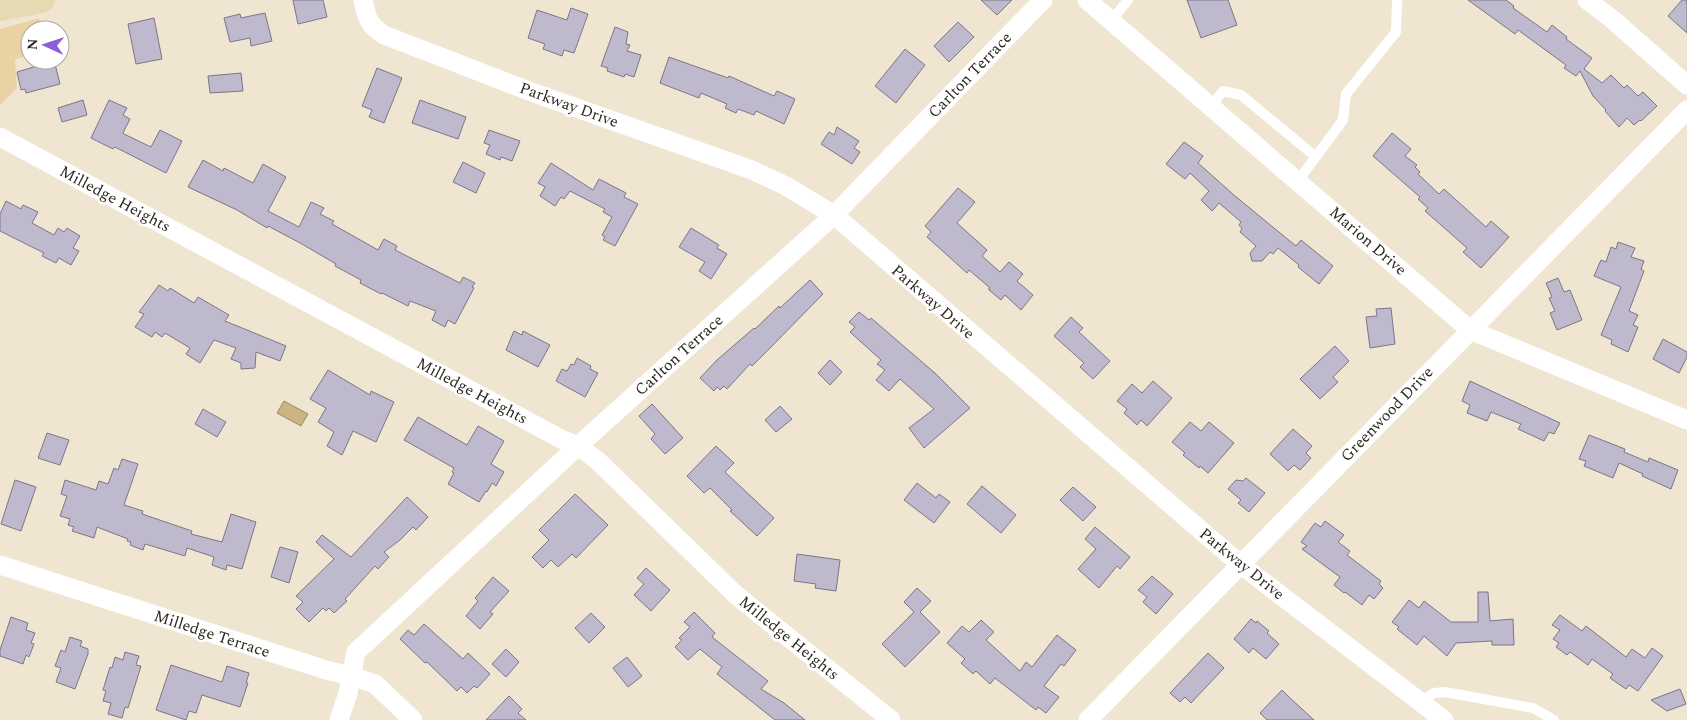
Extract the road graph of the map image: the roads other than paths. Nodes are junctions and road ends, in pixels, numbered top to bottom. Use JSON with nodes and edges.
{"nodes":[{"id":1,"x":364,"y":0,"type":"edge"},
{"id":2,"x":1043,"y":0,"type":"edge"},
{"id":3,"x":1087,"y":0,"type":"edge"},
{"id":4,"x":1128,"y":0,"type":"edge"},
{"id":5,"x":1397,"y":0,"type":"edge"},
{"id":6,"x":1587,"y":0,"type":"edge"},
{"id":7,"x":1111,"y":21,"type":"junction"},
{"id":8,"x":1687,"y":85,"type":"edge"},
{"id":9,"x":1211,"y":106,"type":"junction"},
{"id":10,"x":1687,"y":110,"type":"edge"},
{"id":11,"x":0,"y":137,"type":"edge"},
{"id":12,"x":1316,"y":157,"type":"junction"},
{"id":13,"x":1298,"y":181,"type":"junction"},
{"id":14,"x":834,"y":216,"type":"junction"},
{"id":15,"x":1470,"y":330,"type":"junction"},
{"id":16,"x":1687,"y":420,"type":"edge"},
{"id":17,"x":578,"y":446,"type":"junction"},
{"id":18,"x":0,"y":564,"type":"edge"},
{"id":19,"x":1240,"y":564,"type":"junction"},
{"id":20,"x":351,"y":676,"type":"junction"},
{"id":21,"x":1419,"y":702,"type":"junction"},
{"id":22,"x":339,"y":720,"type":"edge"},
{"id":23,"x":414,"y":720,"type":"edge"},
{"id":24,"x":891,"y":720,"type":"edge"},
{"id":25,"x":1088,"y":720,"type":"edge"},
{"id":26,"x":1444,"y":720,"type":"edge"},
{"id":27,"x":1554,"y":720,"type":"edge"}],
"edges":[{"from":1,"to":14,"type":"street","name":"Parkway Drive"},
{"from":2,"to":14,"type":"street","name":"Carlton Terrace"},
{"from":3,"to":7,"type":"street","name":"Marion Drive"},
{"from":4,"to":7,"type":"lane"},
{"from":5,"to":12,"type":"lane"},
{"from":6,"to":8,"type":"street"},
{"from":7,"to":9,"type":"street","name":"Marion Drive"},
{"from":9,"to":12,"type":"lane"},
{"from":9,"to":13,"type":"street","name":"Marion Drive"},
{"from":10,"to":15,"type":"street","name":"Greenwood Drive"},
{"from":11,"to":17,"type":"street","name":"Milledge Heights"},
{"from":12,"to":13,"type":"lane"},
{"from":13,"to":15,"type":"street","name":"Marion Drive"},
{"from":14,"to":17,"type":"street","name":"Carlton Terrace"},
{"from":14,"to":19,"type":"street","name":"Parkway Drive"},
{"from":15,"to":16,"type":"street","name":"Marion Drive"},
{"from":15,"to":19,"type":"street","name":"Greenwood Drive"},
{"from":17,"to":20,"type":"street","name":"Carlton Terrace"},
{"from":17,"to":24,"type":"street","name":"Milledge Heights"},
{"from":18,"to":20,"type":"street","name":"Milledge Terrace"},
{"from":19,"to":21,"type":"street","name":"Parkway Drive"},
{"from":19,"to":25,"type":"street","name":"Greenwood Drive"},
{"from":20,"to":22,"type":"street","name":"Carlton Terrace"},
{"from":20,"to":23,"type":"street","name":"Milledge Terrace"},
{"from":21,"to":26,"type":"street","name":"Parkway Drive"},
{"from":21,"to":27,"type":"lane"}]}
